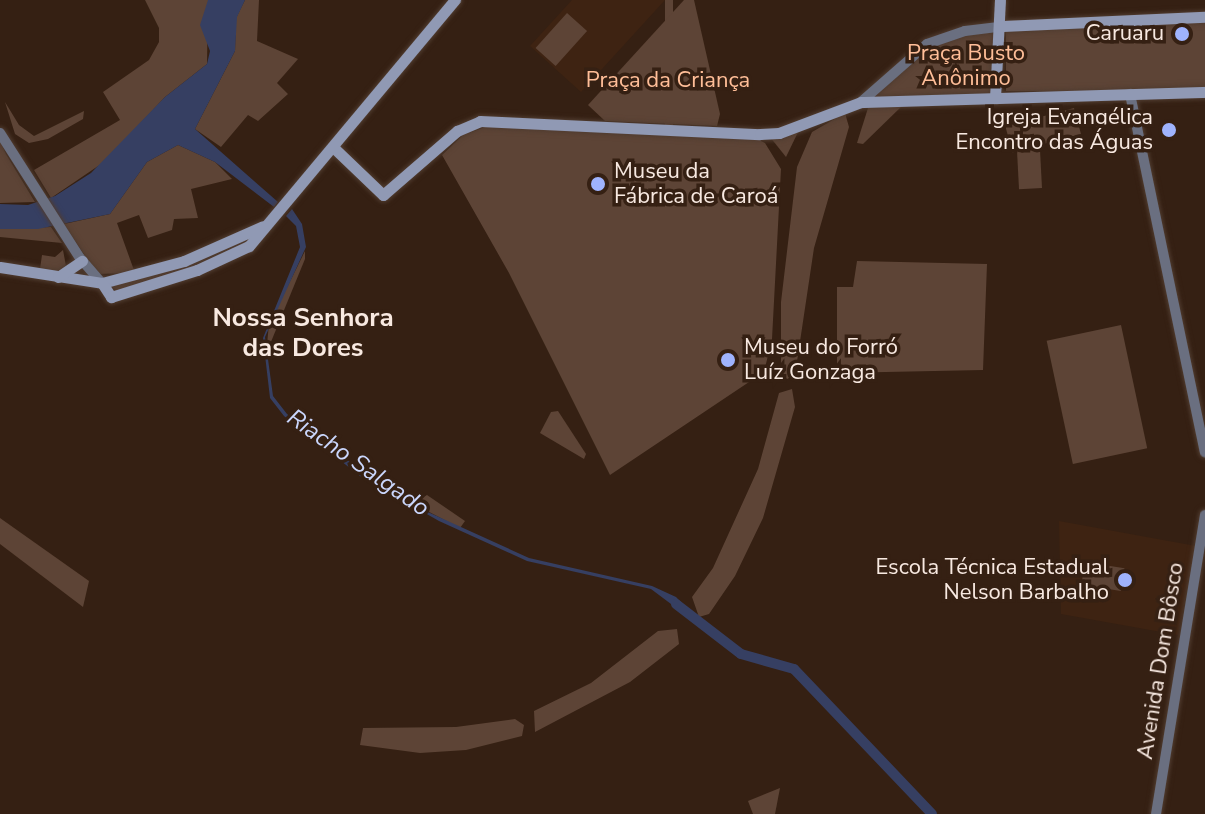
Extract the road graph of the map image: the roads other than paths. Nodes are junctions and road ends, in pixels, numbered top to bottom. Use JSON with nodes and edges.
{"nodes":[{"id":1,"x":455,"y":0,"type":"edge"},
{"id":2,"x":1000,"y":0,"type":"edge"},
{"id":3,"x":1205,"y":17,"type":"edge"},
{"id":4,"x":1003,"y":26,"type":"junction"},
{"id":5,"x":1205,"y":92,"type":"edge"},
{"id":6,"x":1130,"y":94,"type":"junction"},
{"id":7,"x":995,"y":98,"type":"junction"},
{"id":8,"x":861,"y":102,"type":"junction"},
{"id":9,"x":0,"y":133,"type":"edge"},
{"id":10,"x":334,"y":148,"type":"junction"},
{"id":11,"x":81,"y":260,"type":"junction"},
{"id":12,"x":0,"y":267,"type":"edge"},
{"id":13,"x":58,"y":277,"type":"junction"},
{"id":14,"x":102,"y":283,"type":"junction"},
{"id":15,"x":1205,"y":452,"type":"edge"},
{"id":16,"x":1205,"y":515,"type":"edge"},
{"id":17,"x":1156,"y":814,"type":"edge"}],
"edges":[{"from":1,"to":10,"type":"main road"},
{"from":2,"to":4,"type":"main road"},
{"from":3,"to":4,"type":"main road"},
{"from":4,"to":7,"type":"main road"},
{"from":4,"to":8,"type":"street"},
{"from":5,"to":6,"type":"main road"},
{"from":6,"to":7,"type":"main road"},
{"from":6,"to":15,"type":"street"},
{"from":7,"to":8,"type":"main road"},
{"from":8,"to":10,"type":"main road"},
{"from":9,"to":11,"type":"street"},
{"from":10,"to":14,"type":"main road"},
{"from":11,"to":13,"type":"main road"},
{"from":11,"to":14,"type":"street"},
{"from":12,"to":13,"type":"main road"},
{"from":13,"to":14,"type":"main road"},
{"from":16,"to":17,"type":"street","name":"Avenida Dom Bôsco"}]}
